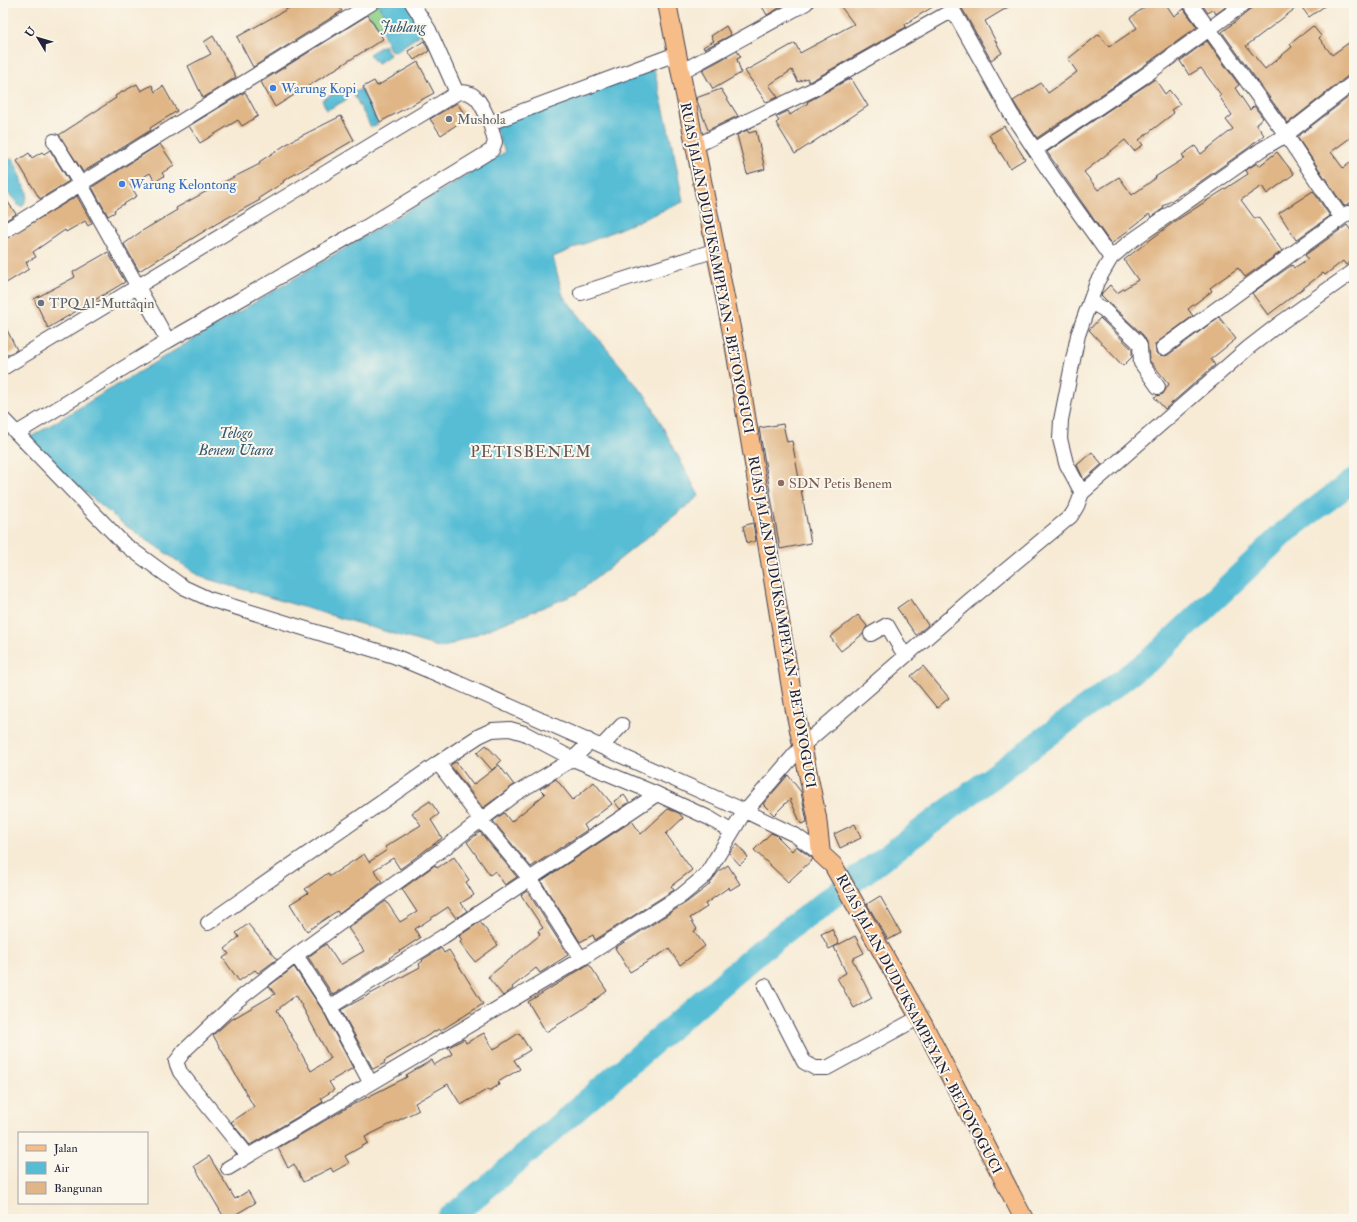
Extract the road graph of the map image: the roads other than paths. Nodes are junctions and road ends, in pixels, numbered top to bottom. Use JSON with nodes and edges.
{"nodes":[{"id":1,"x":372,"y":3,"type":"edge"},
{"id":2,"x":412,"y":3,"type":"edge"},
{"id":3,"x":667,"y":3,"type":"edge"},
{"id":4,"x":806,"y":3,"type":"edge"},
{"id":5,"x":1190,"y":3,"type":"edge"},
{"id":6,"x":1245,"y":3,"type":"edge"},
{"id":7,"x":952,"y":5,"type":"edge"},
{"id":8,"x":1208,"y":30,"type":"junction"},
{"id":9,"x":676,"y":54,"type":"junction"},
{"id":10,"x":679,"y":73,"type":"junction"},
{"id":11,"x":1354,"y":82,"type":"edge"},
{"id":12,"x":457,"y":93,"type":"junction"},
{"id":13,"x":490,"y":123,"type":"junction"},
{"id":14,"x":1286,"y":135,"type":"junction"},
{"id":15,"x":54,"y":142,"type":"dead end"},
{"id":16,"x":695,"y":146,"type":"junction"},
{"id":17,"x":1035,"y":150,"type":"junction"},
{"id":18,"x":80,"y":183,"type":"junction"},
{"id":19,"x":1349,"y":215,"type":"edge"},
{"id":20,"x":3,"y":232,"type":"edge"},
{"id":21,"x":716,"y":250,"type":"junction"},
{"id":22,"x":1112,"y":258,"type":"junction"},
{"id":23,"x":1354,"y":271,"type":"edge"},
{"id":24,"x":137,"y":287,"type":"junction"},
{"id":25,"x":581,"y":293,"type":"dead end"},
{"id":26,"x":1090,"y":302,"type":"junction"},
{"id":27,"x":168,"y":340,"type":"junction"},
{"id":28,"x":1163,"y":348,"type":"dead end"},
{"id":29,"x":3,"y":368,"type":"edge"},
{"id":30,"x":1158,"y":386,"type":"dead end"},
{"id":31,"x":3,"y":419,"type":"edge"},
{"id":32,"x":17,"y":433,"type":"junction"},
{"id":33,"x":1082,"y":493,"type":"junction"},
{"id":34,"x":871,"y":634,"type":"dead end"},
{"id":35,"x":905,"y":656,"type":"junction"},
{"id":36,"x":622,"y":725,"type":"dead end"},
{"id":37,"x":602,"y":746,"type":"junction"},
{"id":38,"x":802,"y":746,"type":"junction"},
{"id":39,"x":581,"y":750,"type":"junction"},
{"id":40,"x":438,"y":763,"type":"junction"},
{"id":41,"x":657,"y":794,"type":"junction"},
{"id":42,"x":481,"y":820,"type":"junction"},
{"id":43,"x":739,"y":820,"type":"junction"},
{"id":44,"x":827,"y":860,"type":"junction"},
{"id":45,"x":530,"y":879,"type":"junction"},
{"id":46,"x":208,"y":923,"type":"dead end"},
{"id":47,"x":296,"y":955,"type":"junction"},
{"id":48,"x":581,"y":958,"type":"junction"},
{"id":49,"x":765,"y":986,"type":"dead end"},
{"id":50,"x":330,"y":1006,"type":"junction"},
{"id":51,"x":918,"y":1018,"type":"junction"},
{"id":52,"x":370,"y":1082,"type":"junction"},
{"id":53,"x":248,"y":1156,"type":"junction"},
{"id":54,"x":228,"y":1168,"type":"dead end"},
{"id":55,"x":1024,"y":1219,"type":"edge"}],
"edges":[{"from":1,"to":18,"type":"street"},
{"from":2,"to":12,"type":"street"},
{"from":3,"to":9,"type":"main road","name":"RUAS JALAN DUDUKSAMPEYAN - BETOYOGUCI"},
{"from":4,"to":10,"type":"street"},
{"from":5,"to":8,"type":"street"},
{"from":6,"to":8,"type":"street"},
{"from":7,"to":16,"type":"street"},
{"from":7,"to":17,"type":"street"},
{"from":8,"to":14,"type":"street"},
{"from":8,"to":17,"type":"street"},
{"from":9,"to":10,"type":"main road","name":"RUAS JALAN DUDUKSAMPEYAN - BETOYOGUCI"},
{"from":9,"to":13,"type":"street"},
{"from":10,"to":16,"type":"main road","name":"RUAS JALAN DUDUKSAMPEYAN - BETOYOGUCI"},
{"from":11,"to":14,"type":"street"},
{"from":12,"to":13,"type":"street"},
{"from":12,"to":24,"type":"street"},
{"from":13,"to":27,"type":"street"},
{"from":14,"to":19,"type":"street"},
{"from":14,"to":22,"type":"street"},
{"from":15,"to":18,"type":"street"},
{"from":16,"to":21,"type":"main road","name":"RUAS JALAN DUDUKSAMPEYAN - BETOYOGUCI"},
{"from":17,"to":22,"type":"street"},
{"from":18,"to":20,"type":"street"},
{"from":18,"to":24,"type":"street"},
{"from":19,"to":28,"type":"street"},
{"from":21,"to":25,"type":"street"},
{"from":21,"to":38,"type":"main road","name":"RUAS JALAN DUDUKSAMPEYAN - BETOYOGUCI"},
{"from":22,"to":26,"type":"street"},
{"from":23,"to":33,"type":"street"},
{"from":24,"to":27,"type":"street"},
{"from":24,"to":29,"type":"street"},
{"from":26,"to":30,"type":"street"},
{"from":26,"to":33,"type":"street"},
{"from":27,"to":32,"type":"street"},
{"from":31,"to":32,"type":"street"},
{"from":32,"to":39,"type":"street"},
{"from":33,"to":35,"type":"street"},
{"from":34,"to":35,"type":"street"},
{"from":35,"to":38,"type":"street"},
{"from":36,"to":37,"type":"street"},
{"from":37,"to":39,"type":"street"},
{"from":37,"to":43,"type":"street"},
{"from":38,"to":43,"type":"street"},
{"from":38,"to":44,"type":"main road","name":"RUAS JALAN DUDUKSAMPEYAN - BETOYOGUCI"},
{"from":39,"to":40,"type":"street"},
{"from":39,"to":41,"type":"street"},
{"from":39,"to":42,"type":"street"},
{"from":40,"to":42,"type":"street"},
{"from":40,"to":46,"type":"street"},
{"from":41,"to":43,"type":"street"},
{"from":41,"to":45,"type":"street"},
{"from":42,"to":45,"type":"street"},
{"from":42,"to":47,"type":"street"},
{"from":43,"to":44,"type":"street"},
{"from":43,"to":48,"type":"street"},
{"from":44,"to":51,"type":"main road","name":"RUAS JALAN DUDUKSAMPEYAN - BETOYOGUCI"},
{"from":45,"to":48,"type":"street"},
{"from":45,"to":50,"type":"street"},
{"from":47,"to":50,"type":"street"},
{"from":47,"to":53,"type":"street"},
{"from":48,"to":52,"type":"street"},
{"from":49,"to":51,"type":"street"},
{"from":50,"to":52,"type":"street"},
{"from":51,"to":55,"type":"main road","name":"RUAS JALAN DUDUKSAMPEYAN - BETOYOGUCI"},
{"from":52,"to":53,"type":"street"},
{"from":53,"to":54,"type":"street"}]}
